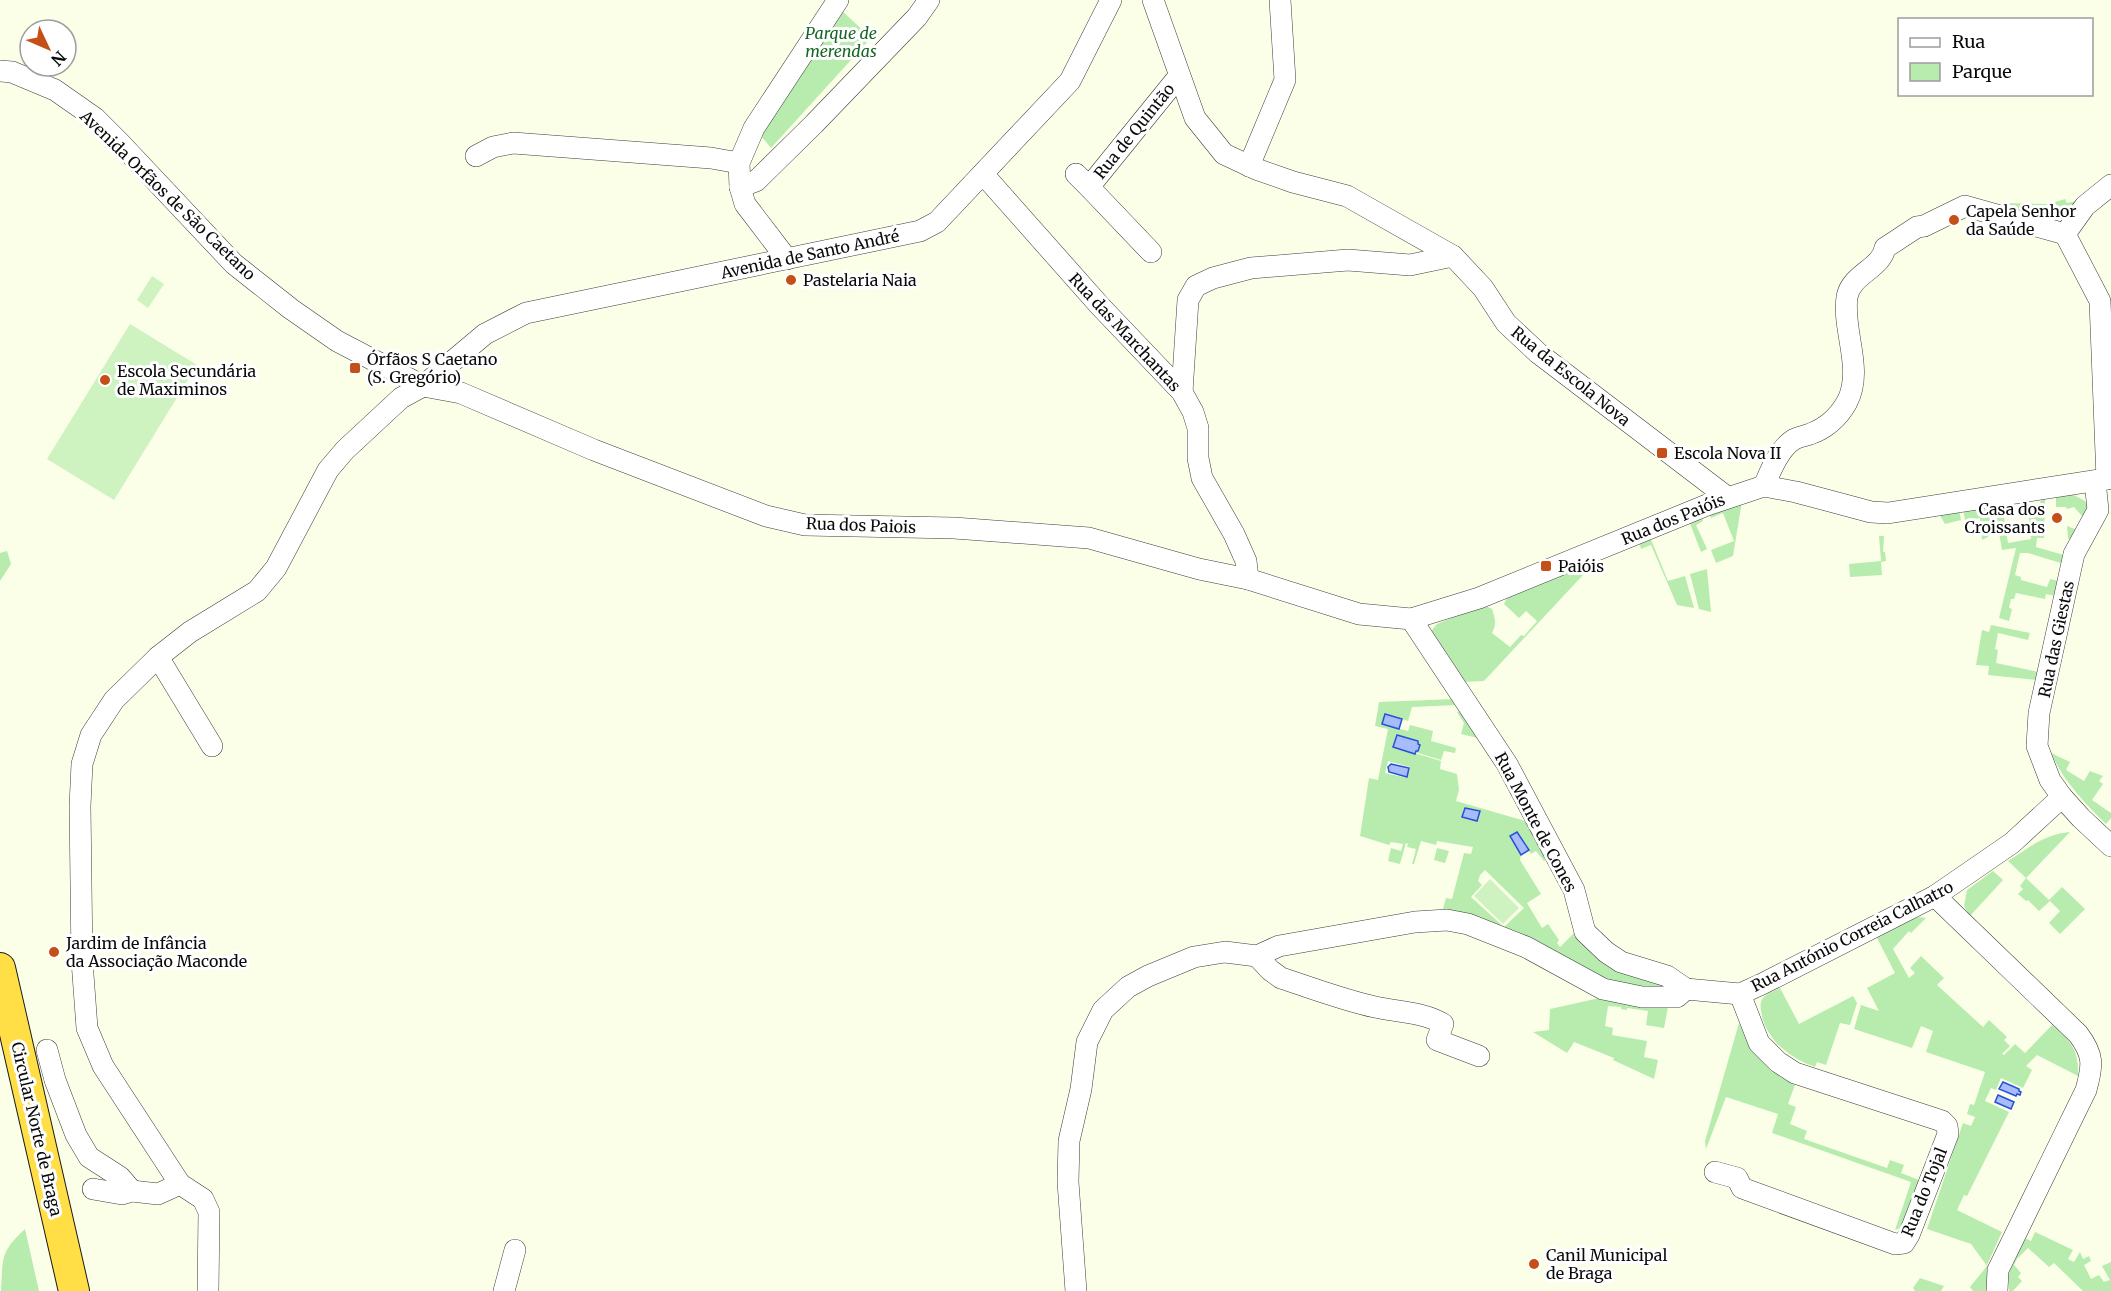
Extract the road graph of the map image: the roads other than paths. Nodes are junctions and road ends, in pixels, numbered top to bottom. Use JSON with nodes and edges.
{"nodes":[{"id":1,"x":838,"y":0,"type":"edge"},
{"id":2,"x":929,"y":0,"type":"edge"},
{"id":3,"x":1111,"y":0,"type":"edge"},
{"id":4,"x":1153,"y":0,"type":"edge"},
{"id":5,"x":1280,"y":0,"type":"edge"},
{"id":6,"x":0,"y":71,"type":"edge"},
{"id":7,"x":1179,"y":76,"type":"junction"},
{"id":8,"x":476,"y":156,"type":"dead end"},
{"id":9,"x":739,"y":163,"type":"junction"},
{"id":10,"x":1249,"y":166,"type":"junction"},
{"id":11,"x":983,"y":174,"type":"junction"},
{"id":12,"x":2111,"y":185,"type":"edge"},
{"id":13,"x":740,"y":187,"type":"junction"},
{"id":14,"x":2065,"y":234,"type":"junction"},
{"id":15,"x":1151,"y":252,"type":"dead end"},
{"id":16,"x":1453,"y":256,"type":"junction"},
{"id":17,"x":787,"y":259,"type":"junction"},
{"id":18,"x":423,"y":386,"type":"junction"},
{"id":19,"x":1182,"y":392,"type":"junction"},
{"id":20,"x":2105,"y":479,"type":"edge"},
{"id":21,"x":1764,"y":486,"type":"junction"},
{"id":22,"x":1727,"y":497,"type":"junction"},
{"id":23,"x":1248,"y":579,"type":"junction"},
{"id":24,"x":1411,"y":619,"type":"junction"},
{"id":25,"x":158,"y":657,"type":"junction"},
{"id":26,"x":212,"y":746,"type":"dead end"},
{"id":27,"x":2062,"y":797,"type":"junction"},
{"id":28,"x":2111,"y":846,"type":"edge"},
{"id":29,"x":1935,"y":896,"type":"junction"},
{"id":30,"x":1257,"y":956,"type":"junction"},
{"id":31,"x":0,"y":968,"type":"edge"},
{"id":32,"x":1686,"y":989,"type":"junction"},
{"id":33,"x":1740,"y":994,"type":"junction"},
{"id":34,"x":47,"y":1050,"type":"dead end"},
{"id":35,"x":0,"y":1051,"type":"edge"},
{"id":36,"x":1479,"y":1056,"type":"dead end"},
{"id":37,"x":1715,"y":1172,"type":"dead end"},
{"id":38,"x":180,"y":1184,"type":"junction"},
{"id":39,"x":93,"y":1189,"type":"dead end"},
{"id":40,"x":132,"y":1191,"type":"junction"},
{"id":41,"x":515,"y":1251,"type":"dead end"},
{"id":42,"x":55,"y":1291,"type":"edge"},
{"id":43,"x":74,"y":1291,"type":"edge"},
{"id":44,"x":208,"y":1291,"type":"edge"},
{"id":45,"x":504,"y":1291,"type":"edge"},
{"id":46,"x":1077,"y":1291,"type":"edge"},
{"id":47,"x":1997,"y":1291,"type":"edge"}],
"edges":[{"from":1,"to":9,"type":"street"},
{"from":2,"to":13,"type":"street"},
{"from":3,"to":11,"type":"street","name":"Avenida de Santo André"},
{"from":4,"to":7,"type":"street","name":"Rua da Escola Nova"},
{"from":5,"to":10,"type":"street"},
{"from":6,"to":18,"type":"street","name":"Avenida Orfãos de São Caetano"},
{"from":7,"to":10,"type":"street","name":"Rua da Escola Nova"},
{"from":7,"to":15,"type":"street","name":"Rua de Quintão"},
{"from":8,"to":9,"type":"street"},
{"from":9,"to":13,"type":"street"},
{"from":10,"to":16,"type":"street","name":"Rua da Escola Nova"},
{"from":11,"to":17,"type":"street","name":"Avenida de Santo André"},
{"from":11,"to":19,"type":"street","name":"Rua das Marchantas"},
{"from":12,"to":14,"type":"street"},
{"from":13,"to":17,"type":"street"},
{"from":14,"to":20,"type":"street","name":"Rua das Giestas"},
{"from":14,"to":21,"type":"street"},
{"from":16,"to":19,"type":"street"},
{"from":16,"to":22,"type":"street","name":"Rua da Escola Nova"},
{"from":17,"to":18,"type":"street","name":"Avenida de Santo André"},
{"from":18,"to":23,"type":"street","name":"Rua dos Paiois"},
{"from":18,"to":25,"type":"street","name":"Avenida de Santo André"},
{"from":19,"to":23,"type":"street","name":"Rua das Marchantas"},
{"from":20,"to":21,"type":"street","name":"Rua dos Paióis"},
{"from":20,"to":27,"type":"street","name":"Rua das Giestas"},
{"from":21,"to":22,"type":"street","name":"Rua dos Paióis"},
{"from":22,"to":24,"type":"street","name":"Rua dos Paióis"},
{"from":23,"to":24,"type":"street","name":"Rua dos Paióis"},
{"from":24,"to":32,"type":"street","name":"Rua Monte de Cones"},
{"from":25,"to":26,"type":"street"},
{"from":25,"to":38,"type":"street","name":"Avenida de Santo André"},
{"from":27,"to":28,"type":"street","name":"Rua das Giestas"},
{"from":27,"to":29,"type":"street","name":"Rua António Correia Calhatro"},
{"from":29,"to":33,"type":"street","name":"Rua António Correia Calhatro"},
{"from":29,"to":47,"type":"street"},
{"from":30,"to":32,"type":"street"},
{"from":30,"to":36,"type":"street"},
{"from":30,"to":46,"type":"street"},
{"from":31,"to":43,"type":"highway","name":"Circular Norte de Braga"},
{"from":32,"to":33,"type":"street","name":"Rua António Correia Calhatro"},
{"from":33,"to":37,"type":"street","name":"Rua do Tojal"},
{"from":34,"to":40,"type":"street"},
{"from":35,"to":42,"type":"highway","name":"Circular Norte de Braga"},
{"from":38,"to":40,"type":"street"},
{"from":38,"to":44,"type":"street"},
{"from":39,"to":40,"type":"street"},
{"from":41,"to":45,"type":"street"}]}
